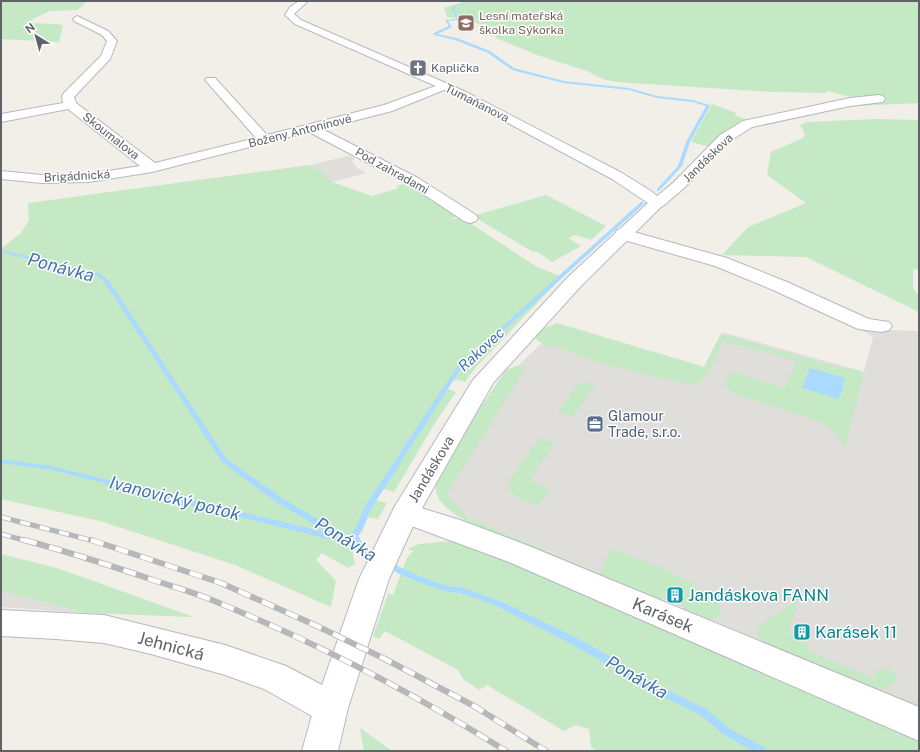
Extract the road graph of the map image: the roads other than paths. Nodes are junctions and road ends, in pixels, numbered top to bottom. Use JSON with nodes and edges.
{"nodes":[{"id":1,"x":304,"y":1,"type":"edge"},
{"id":2,"x":77,"y":19,"type":"dead end"},
{"id":3,"x":212,"y":80,"type":"dead end"},
{"id":4,"x":445,"y":86,"type":"junction"},
{"id":5,"x":879,"y":99,"type":"dead end"},
{"id":6,"x":70,"y":105,"type":"junction"},
{"id":7,"x":1,"y":118,"type":"edge"},
{"id":8,"x":311,"y":128,"type":"junction"},
{"id":9,"x":265,"y":140,"type":"junction"},
{"id":10,"x":152,"y":168,"type":"junction"},
{"id":11,"x":1,"y":175,"type":"edge"},
{"id":12,"x":657,"y":203,"type":"junction"},
{"id":13,"x":470,"y":218,"type":"dead end"},
{"id":14,"x":623,"y":234,"type":"junction"},
{"id":15,"x":882,"y":326,"type":"dead end"},
{"id":16,"x":405,"y":513,"type":"junction"},
{"id":17,"x":1,"y":623,"type":"edge"},
{"id":18,"x":331,"y":708,"type":"junction"},
{"id":19,"x":919,"y":724,"type":"edge"},
{"id":20,"x":320,"y":751,"type":"edge"}],
"edges":[{"from":1,"to":4,"type":"street","name":"Tumaňanova"},
{"from":2,"to":6,"type":"street","name":"Skoumalova"},
{"from":3,"to":9,"type":"street"},
{"from":4,"to":8,"type":"street","name":"Boženy Antonínové"},
{"from":4,"to":12,"type":"street","name":"Tumaňanova"},
{"from":5,"to":12,"type":"street","name":"Jandáskova"},
{"from":6,"to":7,"type":"street","name":"Skoumalova"},
{"from":6,"to":10,"type":"street","name":"Skoumalova"},
{"from":8,"to":9,"type":"street","name":"Boženy Antonínové"},
{"from":8,"to":13,"type":"street","name":"Pod zahradami"},
{"from":9,"to":10,"type":"street","name":"Boženy Antonínové"},
{"from":10,"to":11,"type":"street","name":"Brigádnická"},
{"from":12,"to":14,"type":"street","name":"Jandáskova"},
{"from":14,"to":15,"type":"street"},
{"from":14,"to":16,"type":"street","name":"Jandáskova"},
{"from":16,"to":18,"type":"street","name":"Jandáskova"},
{"from":16,"to":19,"type":"street","name":"Karásek"},
{"from":17,"to":18,"type":"street","name":"Jehnická"},
{"from":18,"to":20,"type":"street","name":"Jandáskova"}]}
